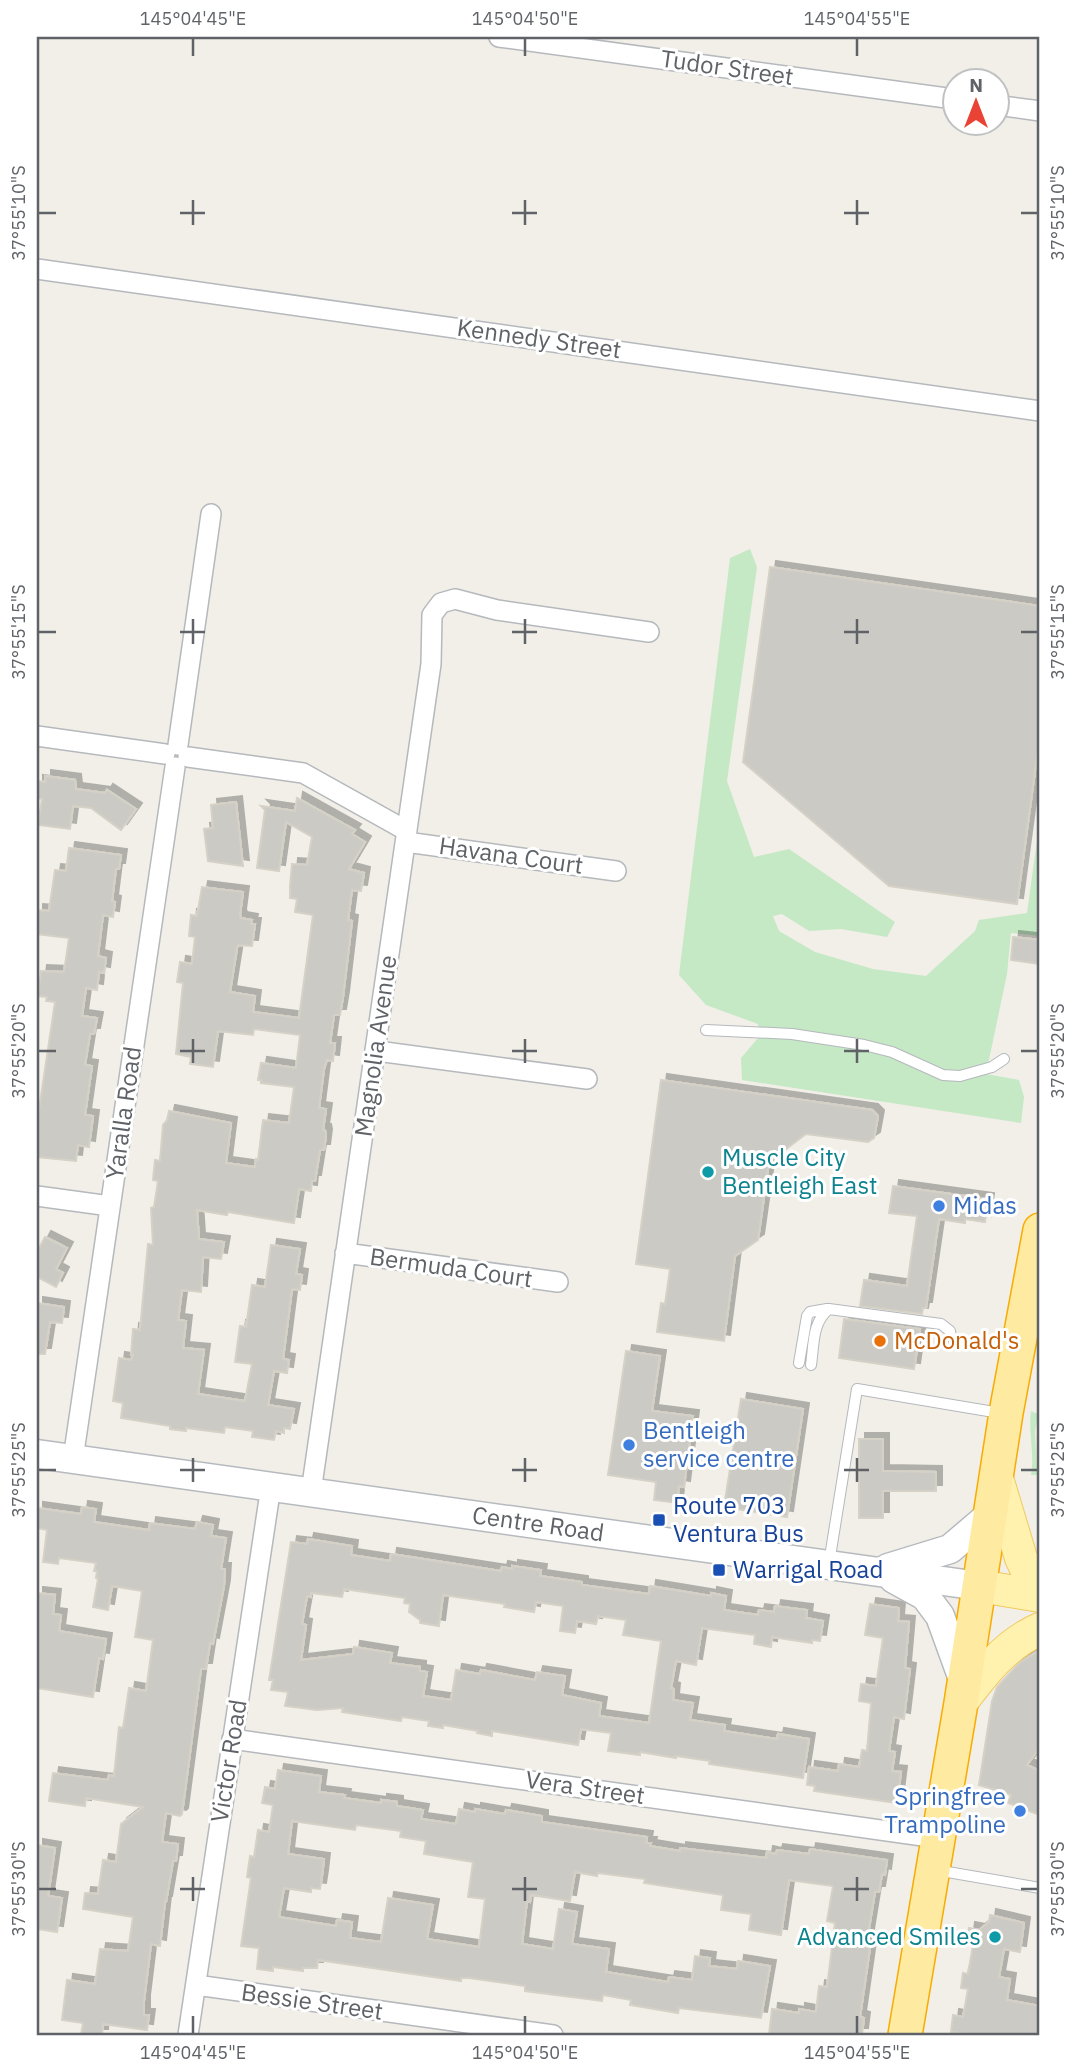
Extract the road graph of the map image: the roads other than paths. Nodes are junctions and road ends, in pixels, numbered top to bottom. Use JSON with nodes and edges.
{"nodes":[{"id":1,"x":499,"y":37,"type":"edge"},
{"id":2,"x":940,"y":97,"type":"edge"},
{"id":3,"x":1010,"y":107,"type":"edge"},
{"id":4,"x":1040,"y":111,"type":"edge"},
{"id":5,"x":37,"y":269,"type":"edge"},
{"id":6,"x":1040,"y":411,"type":"edge"},
{"id":7,"x":211,"y":514,"type":"dead end"},
{"id":8,"x":649,"y":632,"type":"dead end"},
{"id":9,"x":37,"y":736,"type":"edge"},
{"id":10,"x":176,"y":756,"type":"junction"},
{"id":11,"x":407,"y":836,"type":"junction"},
{"id":12,"x":616,"y":871,"type":"dead end"},
{"id":13,"x":706,"y":1030,"type":"dead end"},
{"id":14,"x":377,"y":1051,"type":"junction"},
{"id":15,"x":1004,"y":1059,"type":"dead end"},
{"id":16,"x":587,"y":1079,"type":"dead end"},
{"id":17,"x":37,"y":1196,"type":"edge"},
{"id":18,"x":110,"y":1206,"type":"junction"},
{"id":19,"x":1040,"y":1230,"type":"edge"},
{"id":20,"x":345,"y":1253,"type":"junction"},
{"id":21,"x":558,"y":1282,"type":"dead end"},
{"id":22,"x":829,"y":1308,"type":"junction"},
{"id":23,"x":951,"y":1337,"type":"dead end"},
{"id":24,"x":799,"y":1363,"type":"dead end"},
{"id":25,"x":811,"y":1365,"type":"dead end"},
{"id":26,"x":1006,"y":1413,"type":"junction"},
{"id":27,"x":37,"y":1454,"type":"edge"},
{"id":28,"x":73,"y":1458,"type":"junction"},
{"id":29,"x":997,"y":1478,"type":"junction"},
{"id":30,"x":271,"y":1486,"type":"junction"},
{"id":31,"x":311,"y":1492,"type":"junction"},
{"id":32,"x":990,"y":1515,"type":"junction"},
{"id":33,"x":829,"y":1564,"type":"junction"},
{"id":34,"x":878,"y":1571,"type":"junction"},
{"id":35,"x":979,"y":1586,"type":"junction"},
{"id":36,"x":1040,"y":1596,"type":"edge"},
{"id":37,"x":1040,"y":1629,"type":"edge"},
{"id":38,"x":962,"y":1693,"type":"junction"},
{"id":39,"x":232,"y":1739,"type":"junction"},
{"id":40,"x":935,"y":1854,"type":"junction"},
{"id":41,"x":1040,"y":1888,"type":"edge"},
{"id":42,"x":196,"y":1985,"type":"junction"},
{"id":43,"x":188,"y":2035,"type":"edge"},
{"id":44,"x":553,"y":2035,"type":"edge"},
{"id":45,"x":905,"y":2035,"type":"edge"}],
"edges":[{"from":1,"to":2,"type":"street","name":"Tudor Street"},
{"from":3,"to":4,"type":"street"},
{"from":5,"to":6,"type":"street","name":"Kennedy Street"},
{"from":7,"to":10,"type":"street","name":"Yaralla Road"},
{"from":8,"to":11,"type":"street","name":"Magnolia Avenue"},
{"from":9,"to":10,"type":"street"},
{"from":10,"to":11,"type":"street"},
{"from":10,"to":18,"type":"street","name":"Yaralla Road"},
{"from":11,"to":12,"type":"street","name":"Havana Court"},
{"from":11,"to":14,"type":"street","name":"Magnolia Avenue"},
{"from":13,"to":15,"type":"lane"},
{"from":14,"to":16,"type":"street"},
{"from":14,"to":20,"type":"street","name":"Magnolia Avenue"},
{"from":17,"to":18,"type":"street"},
{"from":18,"to":28,"type":"street","name":"Yaralla Road"},
{"from":19,"to":26,"type":"highway"},
{"from":20,"to":21,"type":"street","name":"Bermuda Court"},
{"from":20,"to":31,"type":"street","name":"Magnolia Avenue"},
{"from":22,"to":23,"type":"lane"},
{"from":22,"to":24,"type":"lane"},
{"from":22,"to":25,"type":"lane"},
{"from":26,"to":29,"type":"highway"},
{"from":26,"to":33,"type":"lane"},
{"from":27,"to":28,"type":"main road","name":"Centre Road"},
{"from":28,"to":30,"type":"main road","name":"Centre Road"},
{"from":29,"to":32,"type":"highway"},
{"from":29,"to":36,"type":"main road"},
{"from":30,"to":31,"type":"main road","name":"Centre Road"},
{"from":30,"to":39,"type":"street","name":"Victor Road"},
{"from":31,"to":33,"type":"main road","name":"Centre Road"},
{"from":32,"to":34,"type":"main road"},
{"from":32,"to":35,"type":"highway"},
{"from":33,"to":34,"type":"main road","name":"Centre Road"},
{"from":34,"to":35,"type":"main road","name":"Centre Road"},
{"from":34,"to":38,"type":"main road"},
{"from":35,"to":36,"type":"main road","name":"Centre Road"},
{"from":35,"to":38,"type":"highway"},
{"from":37,"to":38,"type":"main road"},
{"from":38,"to":40,"type":"highway"},
{"from":39,"to":40,"type":"street","name":"Vera Street"},
{"from":39,"to":42,"type":"street","name":"Victor Road"},
{"from":40,"to":41,"type":"lane"},
{"from":40,"to":45,"type":"highway"},
{"from":42,"to":43,"type":"street","name":"Victor Road"},
{"from":42,"to":44,"type":"street","name":"Bessie Street"}]}
